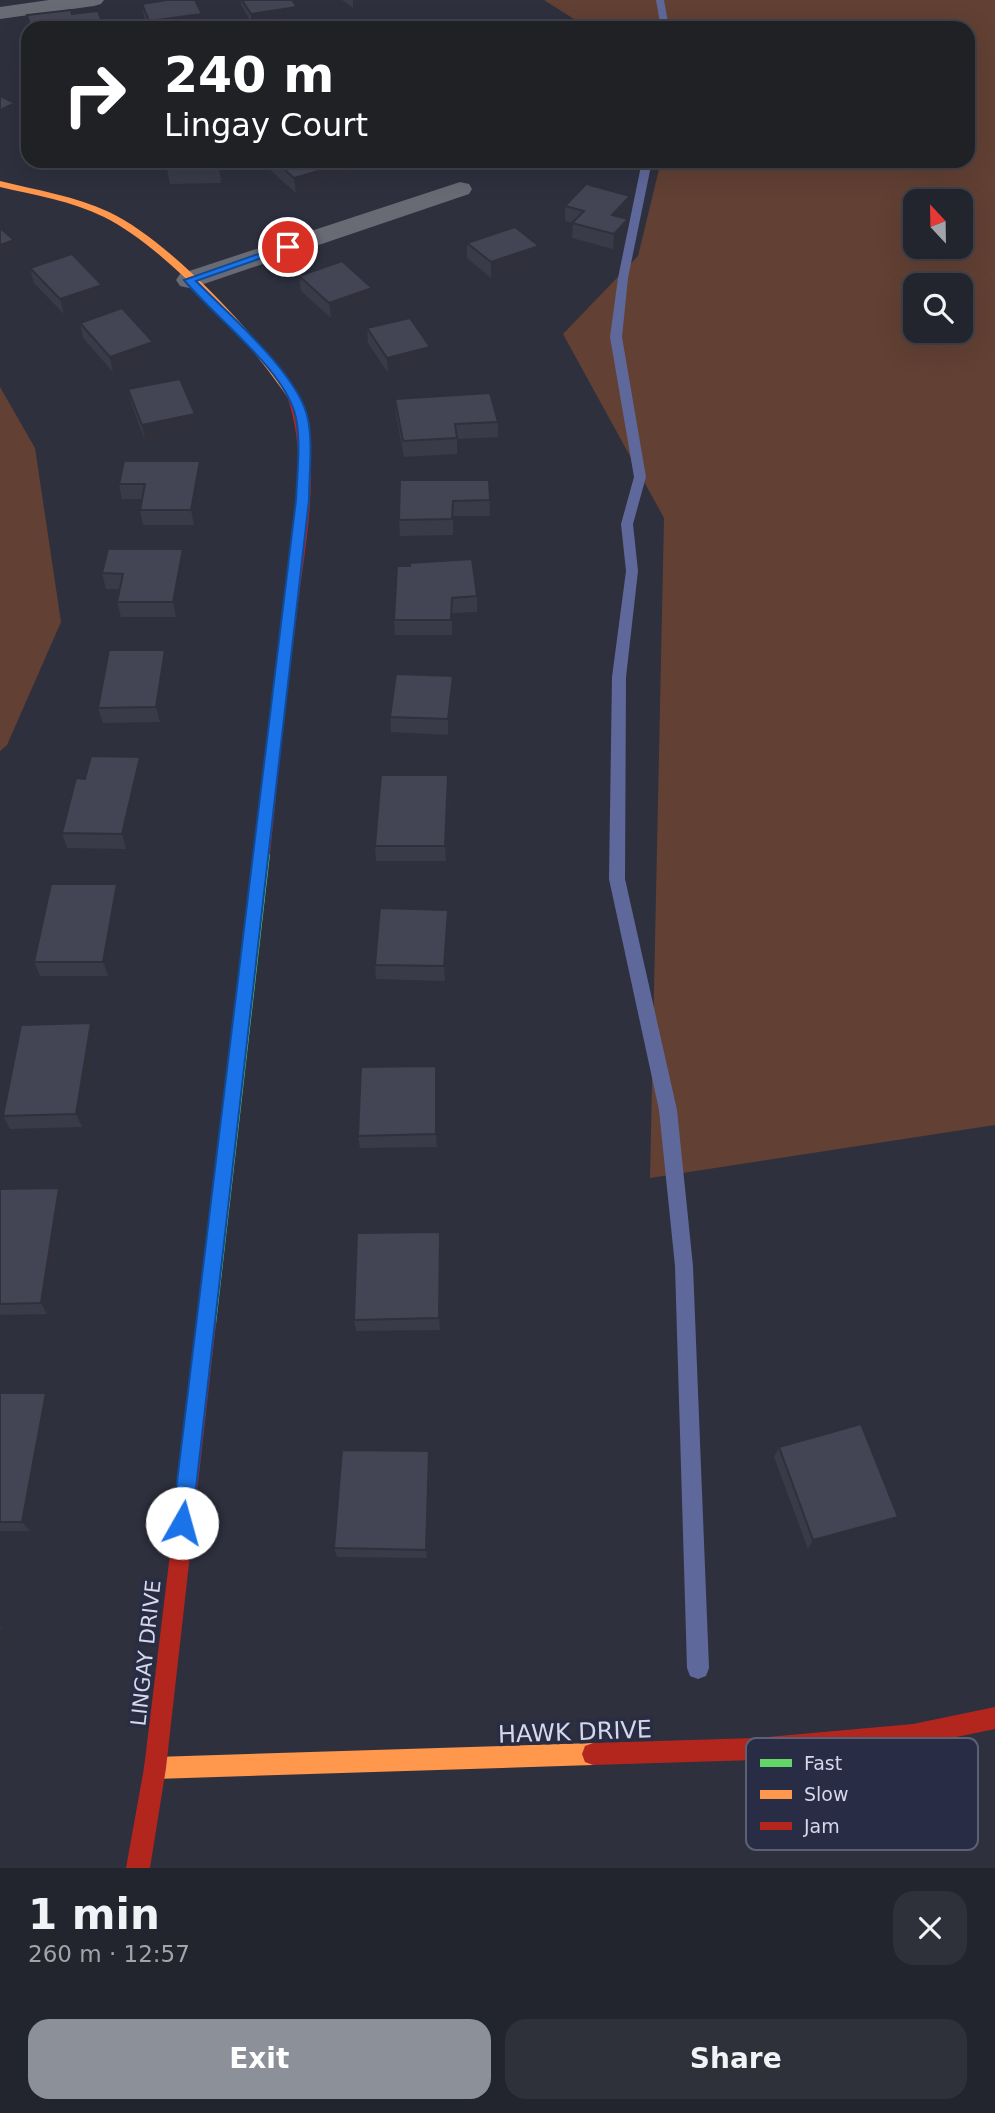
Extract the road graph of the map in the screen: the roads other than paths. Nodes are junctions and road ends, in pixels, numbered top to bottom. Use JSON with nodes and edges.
{"nodes":[{"id":1,"x":94,"y":0,"type":"edge"},
{"id":2,"x":0,"y":13,"type":"edge"},
{"id":3,"x":0,"y":184,"type":"edge"},
{"id":4,"x":460,"y":189,"type":"dead end"},
{"id":5,"x":189,"y":280,"type":"junction"},
{"id":6,"x":995,"y":1718,"type":"edge"},
{"id":7,"x":879,"y":1738,"type":"edge"},
{"id":8,"x":746,"y":1749,"type":"edge"},
{"id":9,"x":155,"y":1768,"type":"junction"},
{"id":10,"x":138,"y":1868,"type":"edge"}],
"edges":[{"from":1,"to":2,"type":"street"},
{"from":3,"to":5,"type":"street","name":"LINGAY DRIVE"},
{"from":4,"to":5,"type":"street"},
{"from":5,"to":9,"type":"street","name":"LINGAY DRIVE"},
{"from":6,"to":7,"type":"street","name":"HAWK DRIVE"},
{"from":8,"to":9,"type":"street","name":"HAWK DRIVE"},
{"from":9,"to":10,"type":"street","name":"LINGAY DRIVE"}]}
